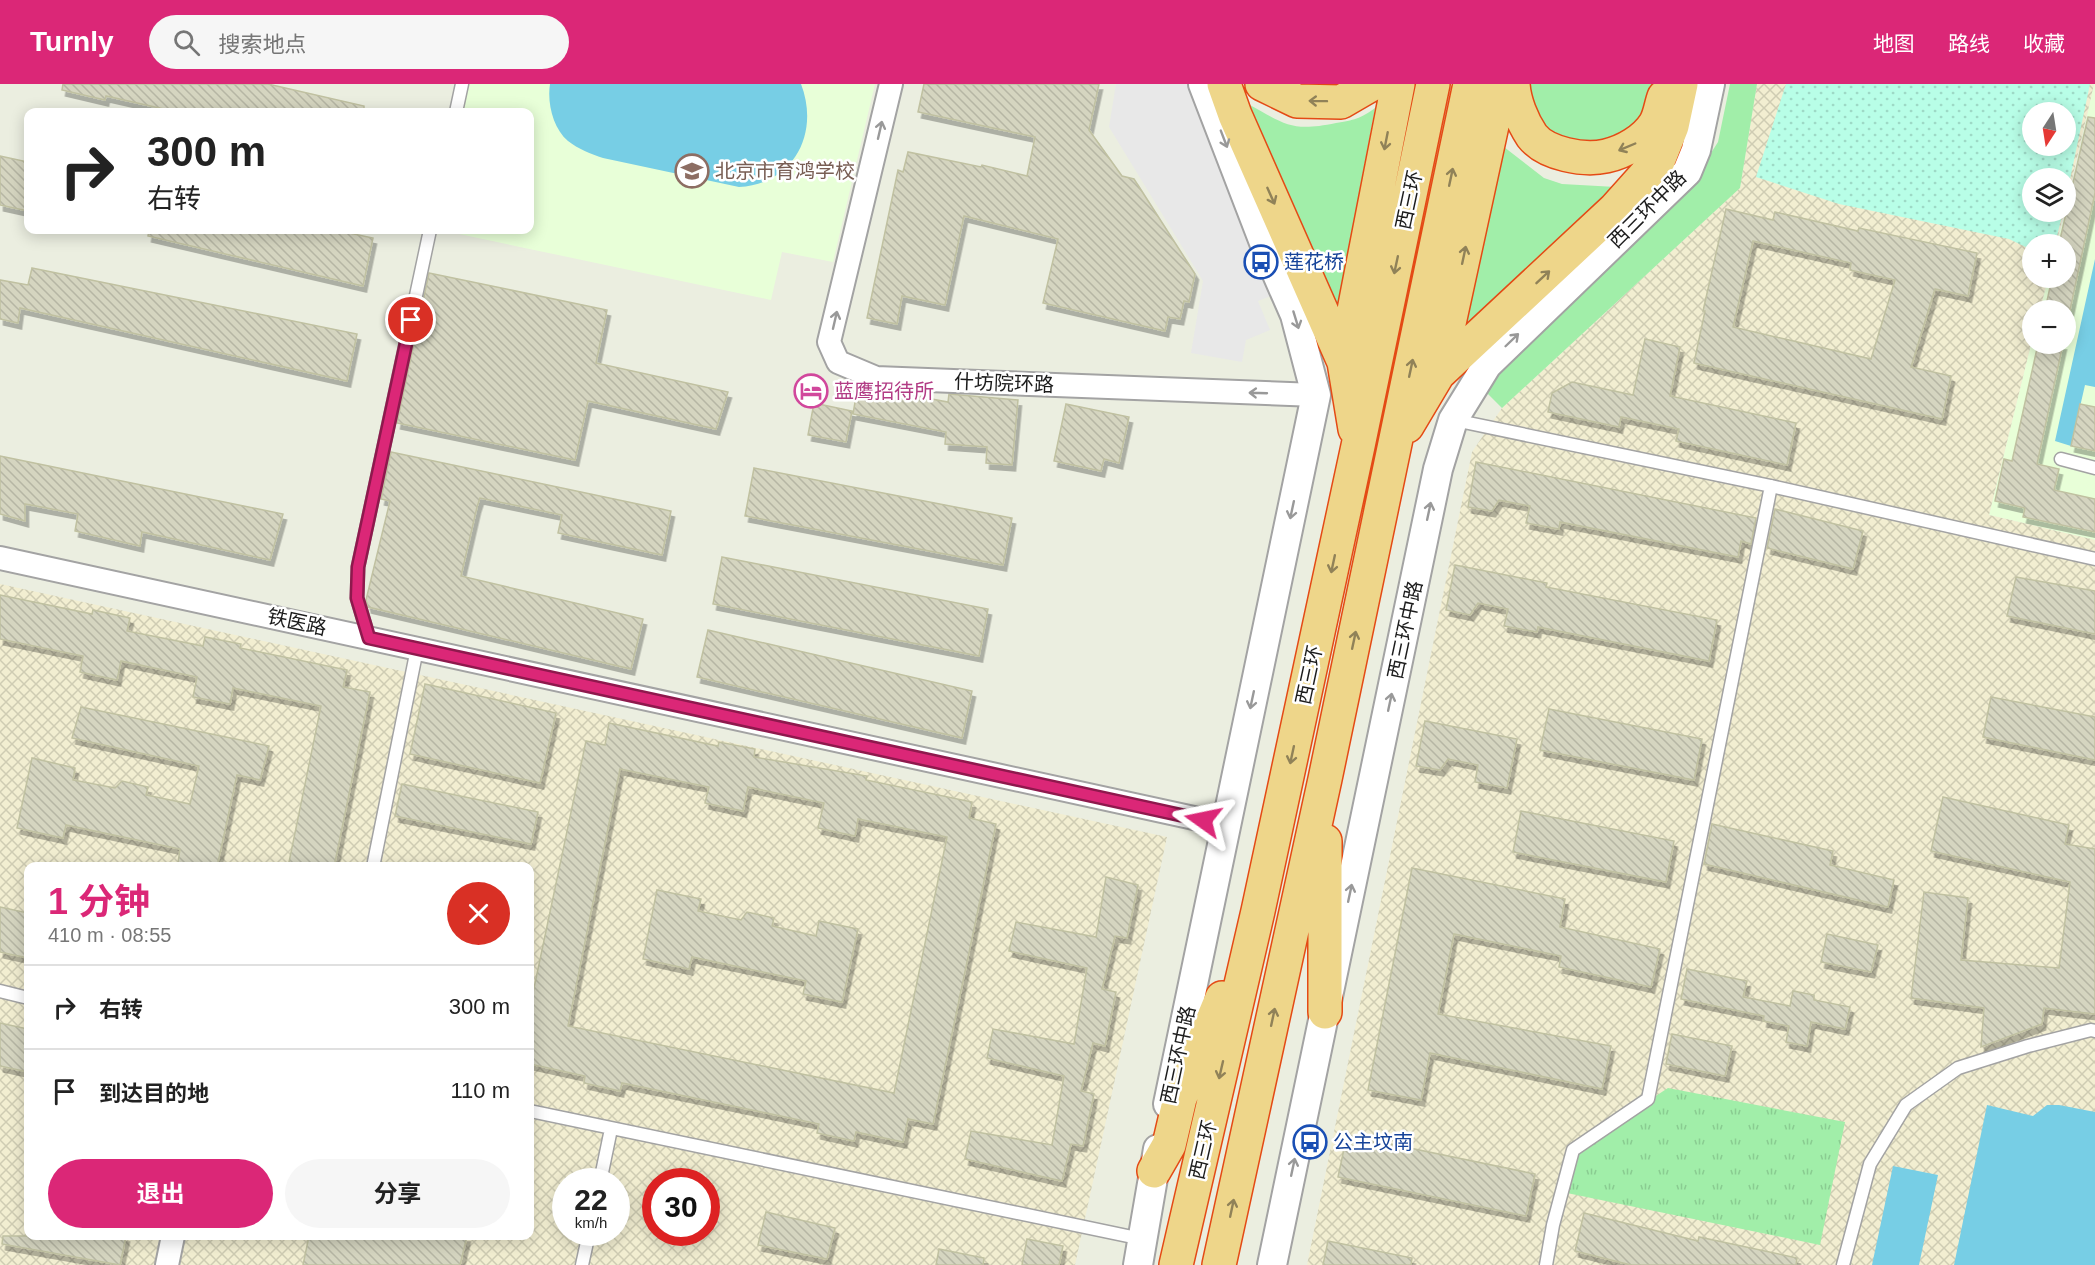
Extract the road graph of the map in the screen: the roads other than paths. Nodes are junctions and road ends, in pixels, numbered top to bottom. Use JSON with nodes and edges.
{"nodes":[{"id":1,"x":462,"y":84,"type":"edge"},
{"id":2,"x":891,"y":84,"type":"edge"},
{"id":3,"x":1203,"y":84,"type":"edge"},
{"id":4,"x":1224,"y":84,"type":"edge"},
{"id":5,"x":1262,"y":84,"type":"edge"},
{"id":6,"x":1372,"y":84,"type":"edge"},
{"id":7,"x":1398,"y":84,"type":"edge"},
{"id":8,"x":1433,"y":84,"type":"edge"},
{"id":9,"x":1470,"y":84,"type":"edge"},
{"id":10,"x":1501,"y":84,"type":"edge"},
{"id":11,"x":1513,"y":84,"type":"edge"},
{"id":12,"x":1668,"y":84,"type":"edge"},
{"id":13,"x":1681,"y":84,"type":"edge"},
{"id":14,"x":1710,"y":84,"type":"edge"},
{"id":15,"x":457,"y":108,"type":"edge"},
{"id":16,"x":429,"y":234,"type":"edge"},
{"id":17,"x":1344,"y":362,"type":"junction"},
{"id":18,"x":1438,"y":374,"type":"junction"},
{"id":19,"x":1316,"y":395,"type":"junction"},
{"id":20,"x":1453,"y":420,"type":"junction"},
{"id":21,"x":1358,"y":446,"type":"junction"},
{"id":22,"x":1395,"y":446,"type":"junction"},
{"id":23,"x":2061,"y":459,"type":"dead end"},
{"id":24,"x":2095,"y":468,"type":"edge"},
{"id":25,"x":1771,"y":486,"type":"junction"},
{"id":26,"x":0,"y":558,"type":"edge"},
{"id":27,"x":2095,"y":559,"type":"edge"},
{"id":28,"x":369,"y":638,"type":"junction"},
{"id":29,"x":417,"y":649,"type":"junction"},
{"id":30,"x":1325,"y":779,"type":"junction"},
{"id":31,"x":1226,"y":825,"type":"junction"},
{"id":32,"x":374,"y":862,"type":"edge"},
{"id":33,"x":1258,"y":911,"type":"junction"},
{"id":34,"x":0,"y":991,"type":"edge"},
{"id":35,"x":24,"y":997,"type":"edge"},
{"id":36,"x":1325,"y":1012,"type":"junction"},
{"id":37,"x":2095,"y":1031,"type":"edge"},
{"id":38,"x":534,"y":1112,"type":"edge"},
{"id":39,"x":611,"y":1130,"type":"junction"},
{"id":40,"x":603,"y":1168,"type":"edge"},
{"id":41,"x":1154,"y":1171,"type":"junction"},
{"id":42,"x":172,"y":1240,"type":"edge"},
{"id":43,"x":586,"y":1246,"type":"edge"},
{"id":44,"x":1140,"y":1252,"type":"edge"},
{"id":45,"x":167,"y":1265,"type":"edge"},
{"id":46,"x":582,"y":1265,"type":"edge"},
{"id":47,"x":1176,"y":1265,"type":"edge"},
{"id":48,"x":1219,"y":1265,"type":"edge"},
{"id":49,"x":1272,"y":1265,"type":"edge"},
{"id":50,"x":1546,"y":1265,"type":"edge"},
{"id":51,"x":1843,"y":1265,"type":"edge"}],
"edges":[{"from":1,"to":15,"type":"lane"},
{"from":19,"to":2,"type":"street","name":"什坊院环路","one_way":true},
{"from":3,"to":19,"type":"street","name":"西三环中路","one_way":true},
{"from":4,"to":17,"type":"highway","one_way":true},
{"from":6,"to":5,"type":"highway","one_way":true},
{"from":7,"to":17,"type":"highway","one_way":true},
{"from":8,"to":21,"type":"highway","name":"西三环","one_way":true},
{"from":22,"to":9,"type":"highway","name":"西三环","one_way":true},
{"from":18,"to":10,"type":"highway","one_way":true},
{"from":12,"to":11,"type":"highway","one_way":true},
{"from":18,"to":13,"type":"highway","one_way":true},
{"from":20,"to":14,"type":"street","name":"西三环中路","one_way":true},
{"from":16,"to":28,"type":"lane"},
{"from":17,"to":21,"type":"highway"},
{"from":18,"to":22,"type":"highway"},
{"from":19,"to":31,"type":"street","name":"西三环中路","one_way":true},
{"from":20,"to":25,"type":"lane"},
{"from":36,"to":20,"type":"street","name":"西三环中路","one_way":true},
{"from":21,"to":33,"type":"highway","name":"西三环","one_way":true},
{"from":30,"to":22,"type":"highway","name":"西三环","one_way":true},
{"from":23,"to":24,"type":"lane"},
{"from":25,"to":27,"type":"lane"},
{"from":25,"to":50,"type":"lane"},
{"from":26,"to":28,"type":"street","name":"铁医路"},
{"from":28,"to":29,"type":"street","name":"铁医路"},
{"from":29,"to":31,"type":"street","name":"铁医路"},
{"from":29,"to":32,"type":"lane"},
{"from":30,"to":36,"type":"highway"},
{"from":48,"to":30,"type":"highway","name":"西三环","one_way":true},
{"from":31,"to":41,"type":"street","name":"西三环中路"},
{"from":33,"to":41,"type":"highway"},
{"from":33,"to":47,"type":"highway","name":"西三环","one_way":true},
{"from":34,"to":35,"type":"lane"},
{"from":49,"to":36,"type":"street","name":"西三环中路","one_way":true},
{"from":37,"to":51,"type":"lane"},
{"from":38,"to":39,"type":"lane"},
{"from":39,"to":40,"type":"lane"},
{"from":39,"to":44,"type":"lane"},
{"from":41,"to":44,"type":"street","name":"西三环中路"},
{"from":42,"to":45,"type":"street"},
{"from":43,"to":46,"type":"lane"}]}
